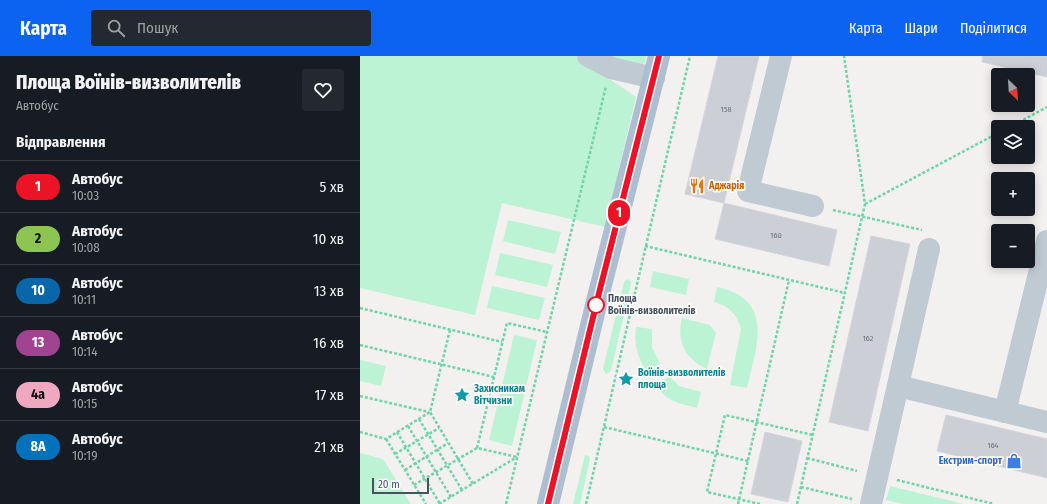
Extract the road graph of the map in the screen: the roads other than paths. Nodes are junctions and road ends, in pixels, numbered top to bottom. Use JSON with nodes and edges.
{"nodes":[{"id":1,"x":588,"y":56,"type":"edge"},
{"id":2,"x":659,"y":56,"type":"edge"},
{"id":3,"x":781,"y":56,"type":"edge"},
{"id":4,"x":654,"y":78,"type":"junction"},
{"id":5,"x":813,"y":206,"type":"road end"},
{"id":6,"x":928,"y":240,"type":"road end"},
{"id":7,"x":1047,"y":241,"type":"edge"},
{"id":8,"x":898,"y":386,"type":"junction"},
{"id":9,"x":1006,"y":412,"type":"junction"},
{"id":10,"x":1047,"y":422,"type":"edge"},
{"id":11,"x":548,"y":504,"type":"edge"},
{"id":12,"x":871,"y":504,"type":"edge"}],
"edges":[{"from":1,"to":4,"type":"street"},
{"from":2,"to":4,"type":"main road"},
{"from":3,"to":5,"type":"street"},
{"from":4,"to":11,"type":"main road"},
{"from":6,"to":8,"type":"street"},
{"from":7,"to":9,"type":"street"},
{"from":8,"to":9,"type":"street"},
{"from":8,"to":12,"type":"street"},
{"from":9,"to":10,"type":"street"}]}
